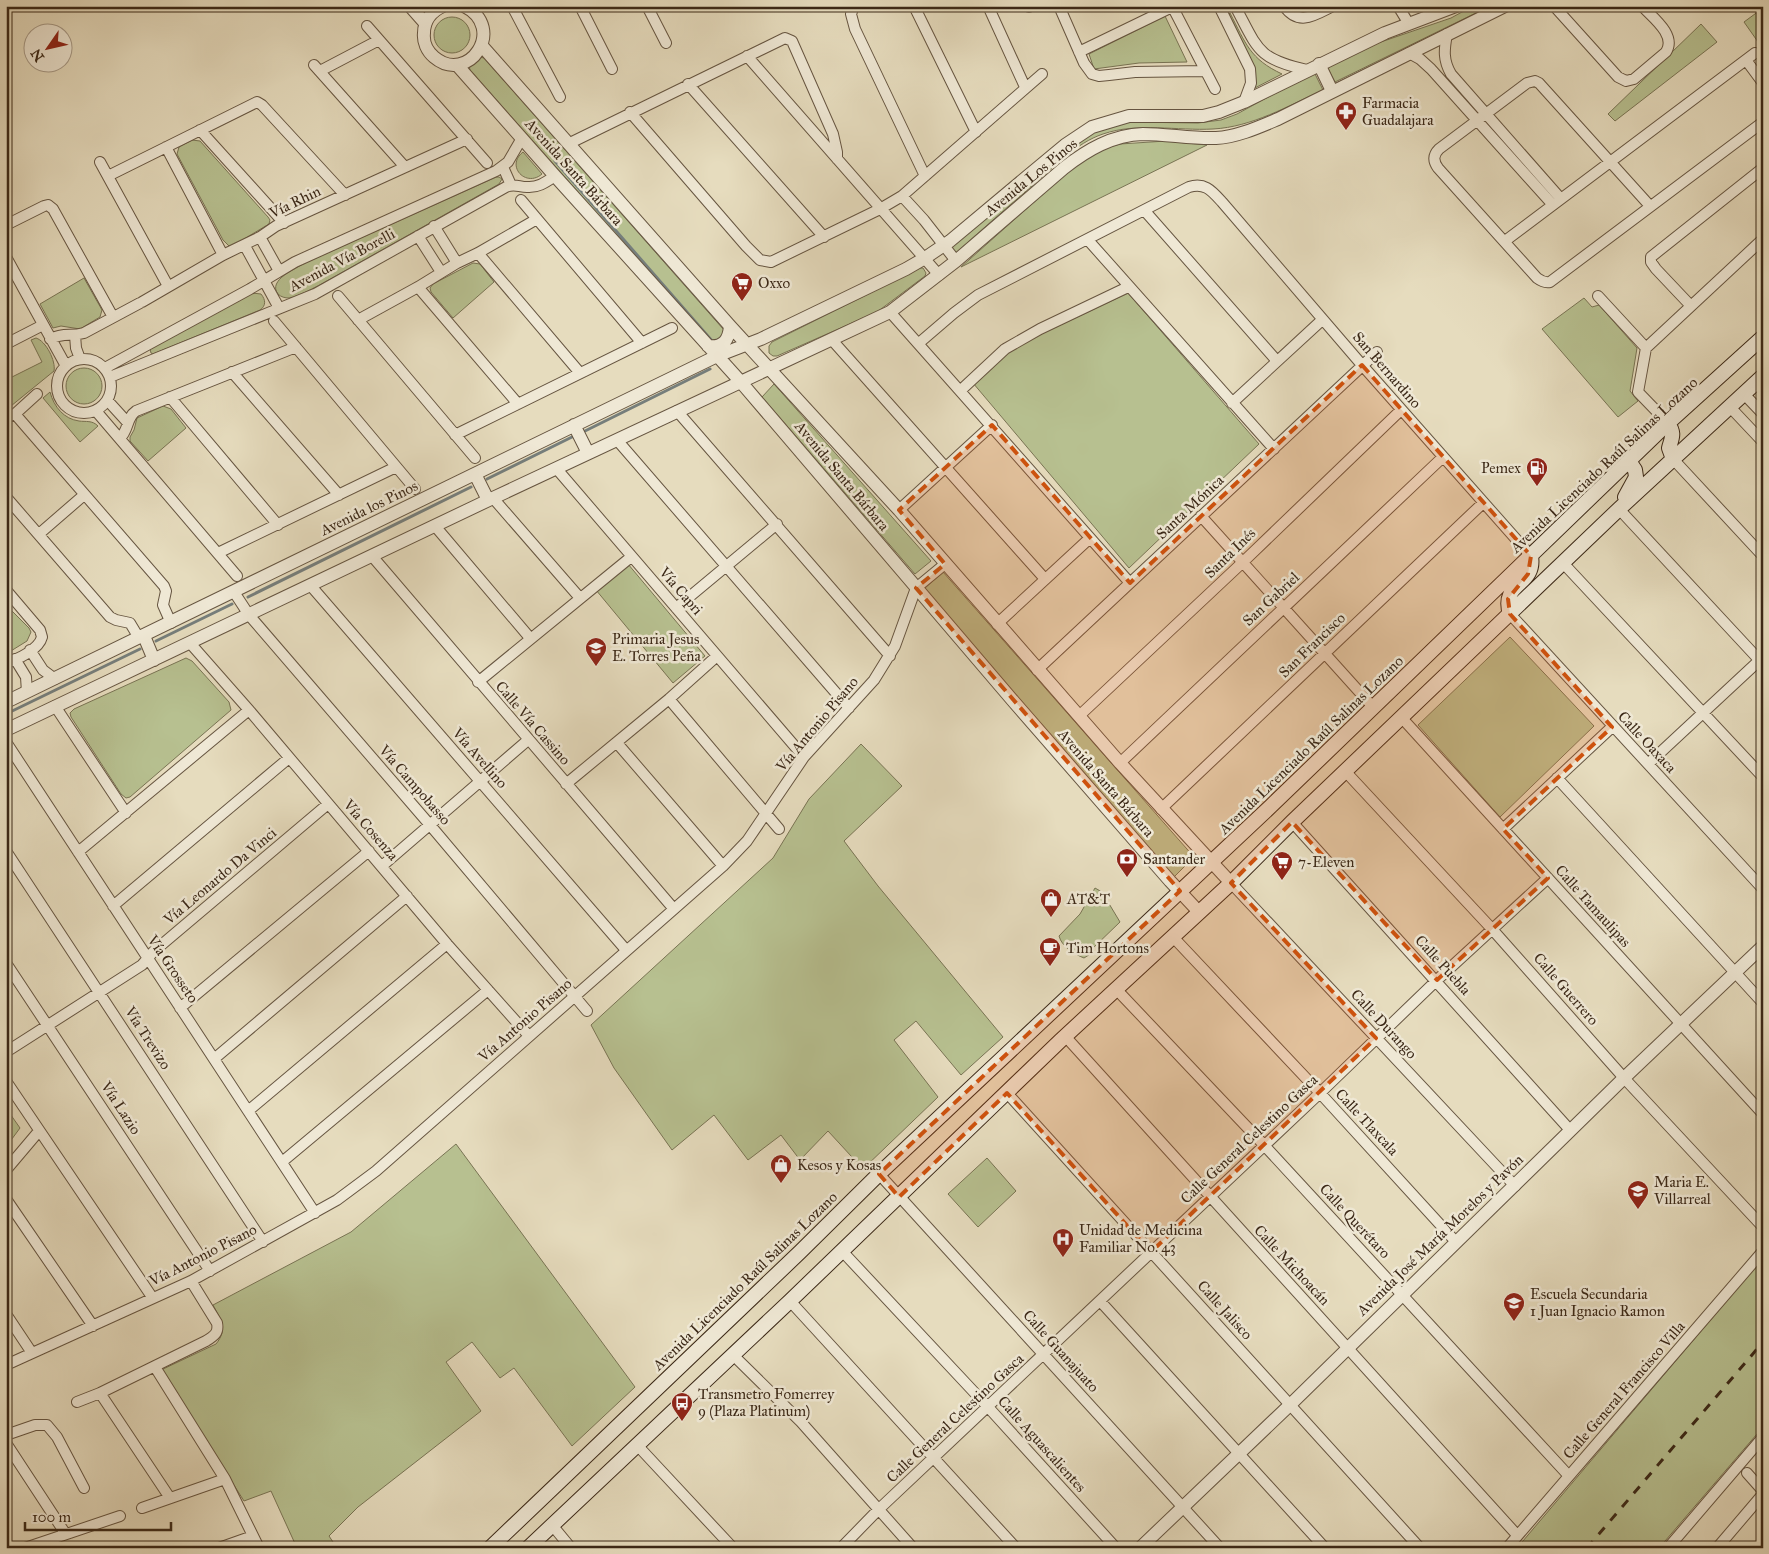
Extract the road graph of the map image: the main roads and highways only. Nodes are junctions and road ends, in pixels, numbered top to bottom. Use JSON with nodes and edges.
{"nodes":[{"id":1,"x":1763,"y":337,"type":"edge"},
{"id":2,"x":1763,"y":376,"type":"edge"},
{"id":3,"x":1668,"y":423,"type":"junction"},
{"id":4,"x":1673,"y":459,"type":"junction"},
{"id":5,"x":1629,"y":461,"type":"junction"},
{"id":6,"x":1619,"y":509,"type":"junction"},
{"id":7,"x":1530,"y":556,"type":"junction"},
{"id":8,"x":1510,"y":614,"type":"junction"},
{"id":9,"x":490,"y":1548,"type":"edge"},
{"id":10,"x":528,"y":1548,"type":"edge"}],
"edges":[{"from":1,"to":3,"type":"main road","name":"Avenida Licenciado Raúl Salinas Lozano"},
{"from":2,"to":4,"type":"main road"},
{"from":3,"to":4,"type":"main road"},
{"from":3,"to":5,"type":"main road","name":"Avenida Licenciado Raúl Salinas Lozano"},
{"from":4,"to":6,"type":"main road"},
{"from":5,"to":6,"type":"main road"},
{"from":5,"to":7,"type":"main road","name":"Avenida Licenciado Raúl Salinas Lozano"},
{"from":6,"to":8,"type":"main road"},
{"from":7,"to":8,"type":"main road"},
{"from":7,"to":9,"type":"main road","name":"Avenida Licenciado Raúl Salinas Lozano"},
{"from":8,"to":10,"type":"main road"}]}
